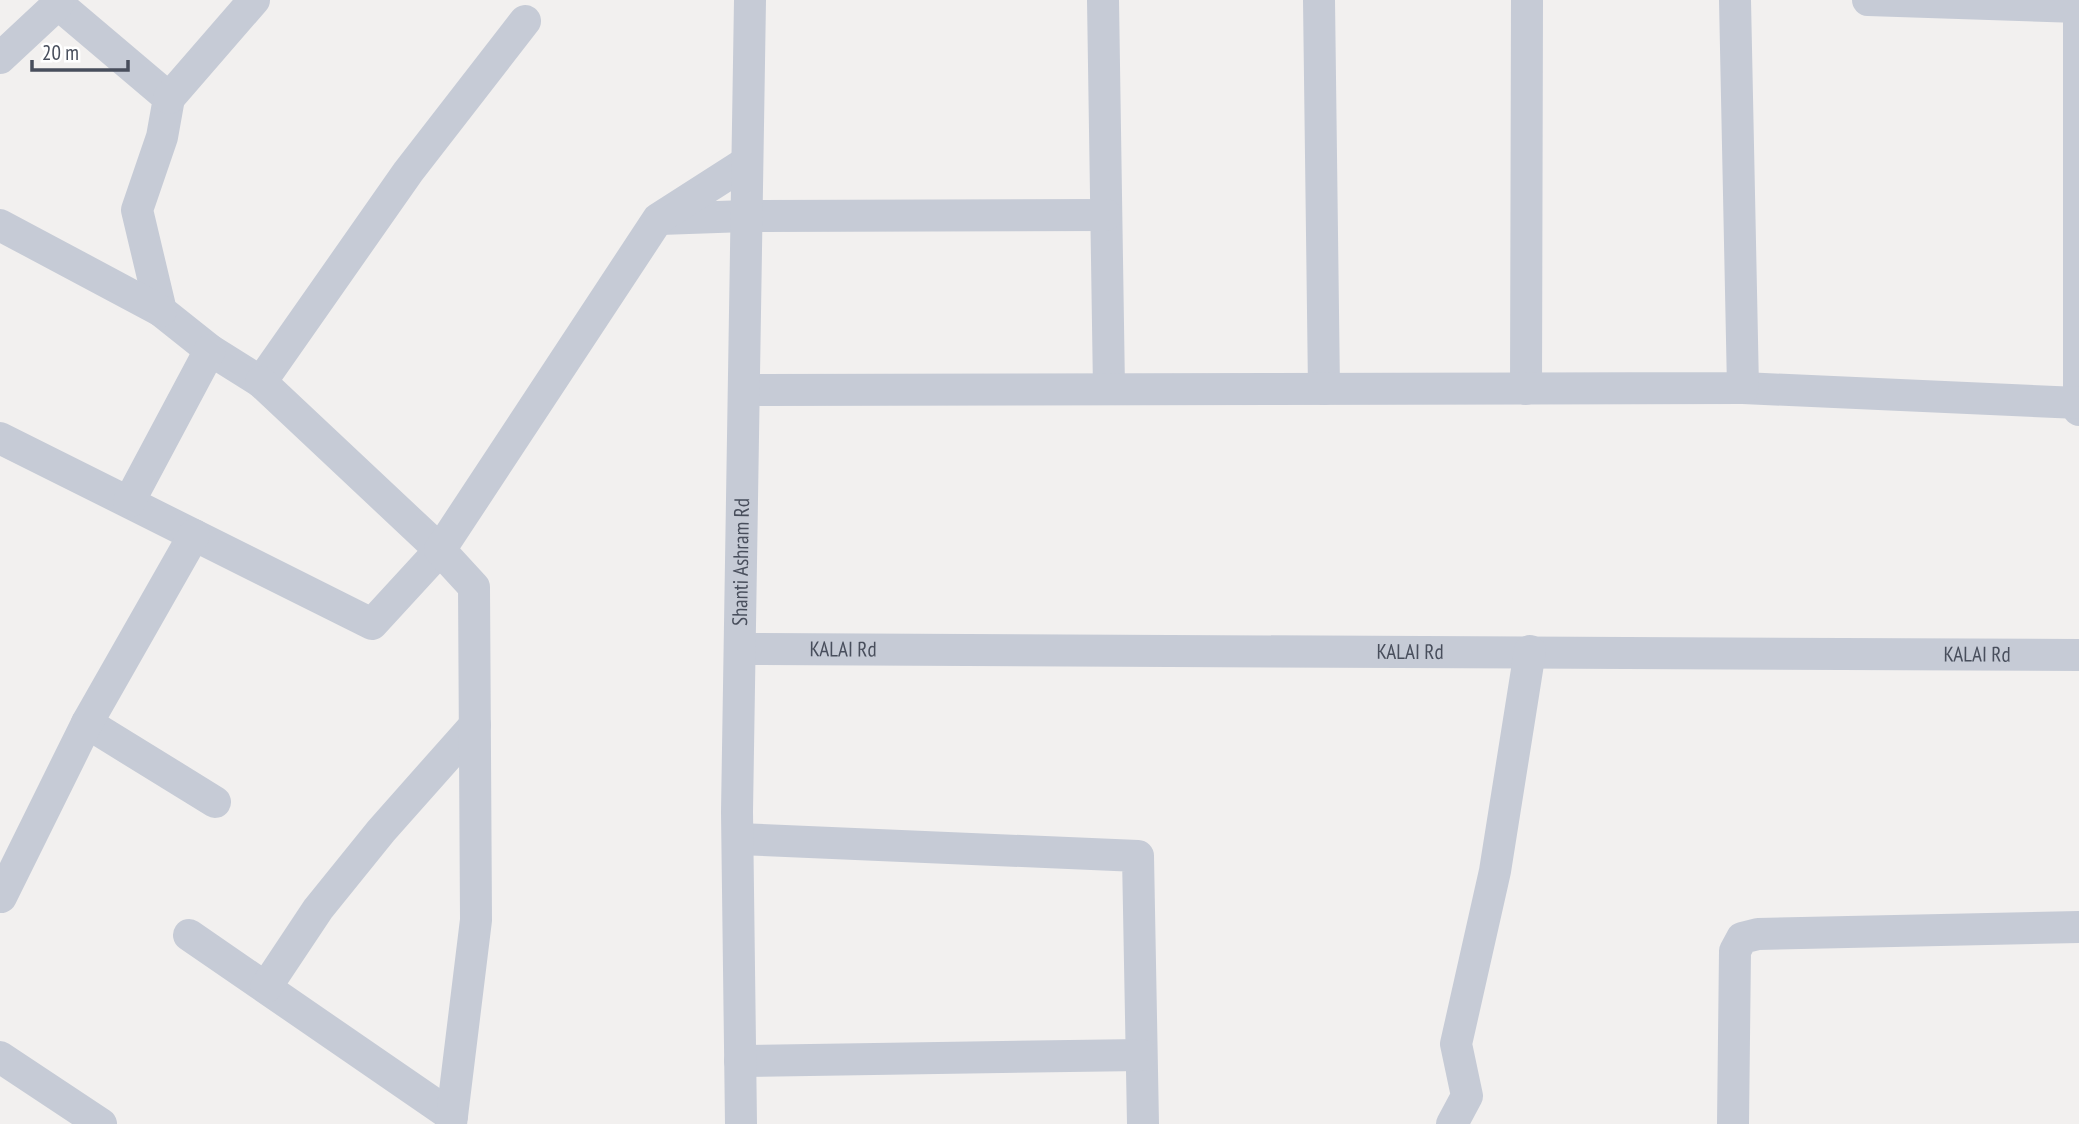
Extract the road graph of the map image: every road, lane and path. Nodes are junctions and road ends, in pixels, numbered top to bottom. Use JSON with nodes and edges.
{"nodes":[{"id":1,"x":254,"y":0,"type":"edge"},
{"id":2,"x":750,"y":0,"type":"edge"},
{"id":3,"x":1102,"y":0,"type":"edge"},
{"id":4,"x":1319,"y":0,"type":"edge"},
{"id":5,"x":1527,"y":0,"type":"edge"},
{"id":6,"x":1735,"y":0,"type":"edge"},
{"id":7,"x":1868,"y":0,"type":"edge"},
{"id":8,"x":2078,"y":0,"type":"edge"},
{"id":9,"x":59,"y":2,"type":"edge"},
{"id":10,"x":2078,"y":7,"type":"edge"},
{"id":11,"x":525,"y":21,"type":"dead end"},
{"id":12,"x":0,"y":58,"type":"edge"},
{"id":13,"x":169,"y":98,"type":"junction"},
{"id":14,"x":747,"y":162,"type":"junction"},
{"id":15,"x":1106,"y":215,"type":"junction"},
{"id":16,"x":746,"y":216,"type":"junction"},
{"id":17,"x":658,"y":219,"type":"junction"},
{"id":18,"x":0,"y":225,"type":"edge"},
{"id":19,"x":161,"y":311,"type":"junction"},
{"id":20,"x":209,"y":350,"type":"junction"},
{"id":21,"x":261,"y":382,"type":"junction"},
{"id":22,"x":1526,"y":388,"type":"junction"},
{"id":23,"x":1743,"y":388,"type":"junction"},
{"id":24,"x":1109,"y":389,"type":"junction"},
{"id":25,"x":1324,"y":389,"type":"junction"},
{"id":26,"x":744,"y":390,"type":"junction"},
{"id":27,"x":2079,"y":403,"type":"edge"},
{"id":28,"x":2079,"y":410,"type":"edge"},
{"id":29,"x":0,"y":438,"type":"edge"},
{"id":30,"x":129,"y":502,"type":"junction"},
{"id":31,"x":194,"y":535,"type":"junction"},
{"id":32,"x":440,"y":550,"type":"junction"},
{"id":33,"x":740,"y":649,"type":"junction"},
{"id":34,"x":1530,"y":651,"type":"junction"},
{"id":35,"x":2079,"y":655,"type":"edge"},
{"id":36,"x":87,"y":723,"type":"junction"},
{"id":37,"x":475,"y":725,"type":"junction"},
{"id":38,"x":215,"y":802,"type":"dead end"},
{"id":39,"x":738,"y":839,"type":"junction"},
{"id":40,"x":1,"y":897,"type":"edge"},
{"id":41,"x":2079,"y":927,"type":"edge"},
{"id":42,"x":189,"y":935,"type":"dead end"},
{"id":43,"x":266,"y":987,"type":"junction"},
{"id":44,"x":1141,"y":1055,"type":"junction"},
{"id":45,"x":0,"y":1057,"type":"edge"},
{"id":46,"x":740,"y":1061,"type":"junction"},
{"id":47,"x":451,"y":1120,"type":"edge"},
{"id":48,"x":102,"y":1124,"type":"edge"},
{"id":49,"x":741,"y":1124,"type":"edge"},
{"id":50,"x":1143,"y":1124,"type":"edge"},
{"id":51,"x":1452,"y":1124,"type":"edge"},
{"id":52,"x":1733,"y":1124,"type":"edge"}],
"edges":[{"from":1,"to":13,"type":"street"},
{"from":2,"to":14,"type":"street","name":"Shanti Ashram Rd"},
{"from":3,"to":15,"type":"street"},
{"from":4,"to":25,"type":"street"},
{"from":5,"to":22,"type":"street"},
{"from":6,"to":23,"type":"street"},
{"from":7,"to":10,"type":"street"},
{"from":8,"to":10,"type":"street"},
{"from":9,"to":12,"type":"street"},
{"from":9,"to":13,"type":"street"},
{"from":10,"to":27,"type":"street"},
{"from":11,"to":21,"type":"street"},
{"from":13,"to":19,"type":"street"},
{"from":14,"to":16,"type":"street","name":"Shanti Ashram Rd"},
{"from":14,"to":17,"type":"street"},
{"from":15,"to":16,"type":"street"},
{"from":15,"to":24,"type":"street"},
{"from":16,"to":17,"type":"street"},
{"from":16,"to":26,"type":"street","name":"Shanti Ashram Rd"},
{"from":17,"to":32,"type":"street"},
{"from":18,"to":19,"type":"street"},
{"from":19,"to":20,"type":"street"},
{"from":20,"to":21,"type":"street"},
{"from":20,"to":30,"type":"street"},
{"from":21,"to":32,"type":"street"},
{"from":22,"to":23,"type":"street"},
{"from":22,"to":25,"type":"street"},
{"from":23,"to":27,"type":"street"},
{"from":24,"to":25,"type":"street"},
{"from":24,"to":26,"type":"street"},
{"from":26,"to":33,"type":"street","name":"Shanti Ashram Rd"},
{"from":27,"to":28,"type":"street"},
{"from":29,"to":30,"type":"street"},
{"from":30,"to":31,"type":"street"},
{"from":31,"to":32,"type":"street"},
{"from":31,"to":36,"type":"street"},
{"from":32,"to":37,"type":"street"},
{"from":33,"to":34,"type":"street","name":"KALAI Rd"},
{"from":33,"to":39,"type":"street","name":"Shanti Ashram Rd"},
{"from":34,"to":35,"type":"street","name":"KALAI Rd"},
{"from":34,"to":51,"type":"street"},
{"from":36,"to":38,"type":"street"},
{"from":36,"to":40,"type":"street"},
{"from":37,"to":43,"type":"street"},
{"from":37,"to":47,"type":"street"},
{"from":39,"to":44,"type":"street"},
{"from":39,"to":46,"type":"street","name":"Shanti Ashram Rd"},
{"from":41,"to":52,"type":"street"},
{"from":42,"to":43,"type":"street"},
{"from":43,"to":47,"type":"street"},
{"from":44,"to":46,"type":"street"},
{"from":44,"to":50,"type":"street"},
{"from":45,"to":48,"type":"street"},
{"from":46,"to":49,"type":"street","name":"Shanti Ashram Rd"}]}
